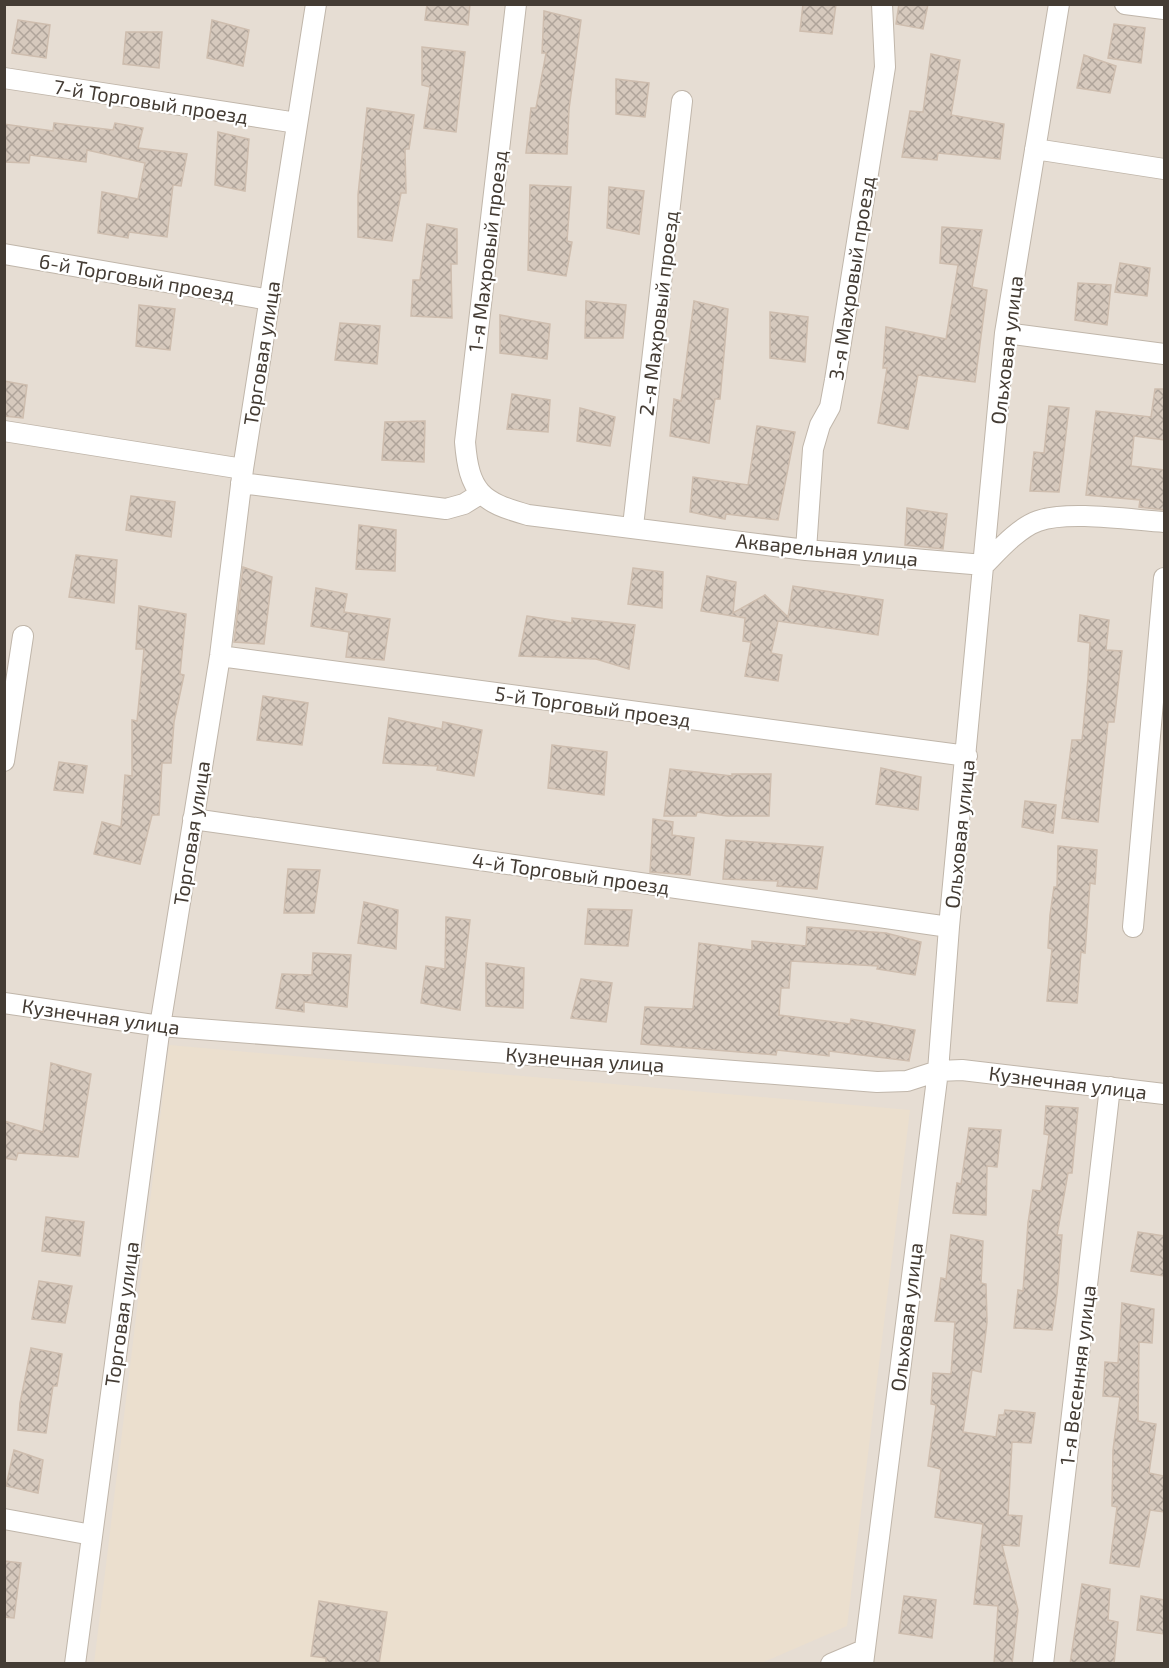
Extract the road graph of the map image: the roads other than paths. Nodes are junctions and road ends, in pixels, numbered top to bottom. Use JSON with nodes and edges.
{"nodes":[{"id":1,"x":316,"y":4,"type":"edge"},
{"id":2,"x":516,"y":4,"type":"edge"},
{"id":3,"x":882,"y":4,"type":"edge"},
{"id":4,"x":1059,"y":4,"type":"edge"},
{"id":5,"x":1125,"y":4,"type":"edge"},
{"id":6,"x":1164,"y":9,"type":"edge"},
{"id":7,"x":4,"y":78,"type":"edge"},
{"id":8,"x":682,"y":101,"type":"dead end"},
{"id":9,"x":297,"y":123,"type":"junction"},
{"id":10,"x":1035,"y":149,"type":"junction"},
{"id":11,"x":1164,"y":169,"type":"edge"},
{"id":12,"x":4,"y":254,"type":"edge"},
{"id":13,"x":270,"y":300,"type":"junction"},
{"id":14,"x":1005,"y":333,"type":"junction"},
{"id":15,"x":1164,"y":354,"type":"edge"},
{"id":16,"x":4,"y":431,"type":"edge"},
{"id":17,"x":242,"y":476,"type":"junction"},
{"id":18,"x":480,"y":494,"type":"junction"},
{"id":19,"x":1164,"y":522,"type":"edge"},
{"id":20,"x":633,"y":526,"type":"junction"},
{"id":21,"x":806,"y":550,"type":"junction"},
{"id":22,"x":984,"y":565,"type":"junction"},
{"id":23,"x":1164,"y":578,"type":"edge"},
{"id":24,"x":23,"y":636,"type":"dead end"},
{"id":25,"x":220,"y":656,"type":"junction"},
{"id":26,"x":967,"y":756,"type":"junction"},
{"id":27,"x":4,"y":761,"type":"edge"},
{"id":28,"x":193,"y":819,"type":"junction"},
{"id":29,"x":949,"y":927,"type":"junction"},
{"id":30,"x":1133,"y":927,"type":"dead end"},
{"id":31,"x":4,"y":1003,"type":"edge"},
{"id":32,"x":160,"y":1026,"type":"junction"},
{"id":33,"x":938,"y":1071,"type":"junction"},
{"id":34,"x":1110,"y":1087,"type":"junction"},
{"id":35,"x":1164,"y":1094,"type":"edge"},
{"id":36,"x":4,"y":1519,"type":"edge"},
{"id":37,"x":92,"y":1535,"type":"junction"},
{"id":38,"x":863,"y":1657,"type":"edge"},
{"id":39,"x":75,"y":1664,"type":"edge"},
{"id":40,"x":831,"y":1664,"type":"edge"},
{"id":41,"x":1043,"y":1664,"type":"edge"}],
"edges":[{"from":1,"to":9,"type":"street","name":"Торговая улица"},
{"from":2,"to":18,"type":"street","name":"1-я Махровый проезд"},
{"from":3,"to":21,"type":"street","name":"3-я Махровый проезд"},
{"from":4,"to":10,"type":"street","name":"Ольховая улица"},
{"from":5,"to":6,"type":"street"},
{"from":7,"to":9,"type":"street","name":"7-й Торговый проезд"},
{"from":8,"to":20,"type":"street","name":"2-я Махровый проезд"},
{"from":9,"to":13,"type":"street","name":"Торговая улица"},
{"from":10,"to":11,"type":"street"},
{"from":10,"to":14,"type":"street","name":"Ольховая улица"},
{"from":12,"to":13,"type":"street","name":"6-й Торговый проезд"},
{"from":13,"to":17,"type":"street","name":"Торговая улица"},
{"from":14,"to":15,"type":"street"},
{"from":14,"to":22,"type":"street","name":"Ольховая улица"},
{"from":16,"to":17,"type":"street"},
{"from":17,"to":18,"type":"street"},
{"from":17,"to":25,"type":"street","name":"Торговая улица"},
{"from":18,"to":20,"type":"street","name":"Акварельная улица"},
{"from":19,"to":22,"type":"street"},
{"from":20,"to":21,"type":"street","name":"Акварельная улица"},
{"from":21,"to":22,"type":"street","name":"Акварельная улица"},
{"from":22,"to":26,"type":"street","name":"Ольховая улица"},
{"from":23,"to":30,"type":"street"},
{"from":24,"to":27,"type":"street"},
{"from":25,"to":26,"type":"street","name":"5-й Торговый проезд"},
{"from":25,"to":28,"type":"street","name":"Торговая улица"},
{"from":26,"to":29,"type":"street","name":"Ольховая улица"},
{"from":28,"to":29,"type":"street","name":"4-й Торговый проезд"},
{"from":28,"to":32,"type":"street","name":"Торговая улица"},
{"from":29,"to":33,"type":"street","name":"Ольховая улица"},
{"from":31,"to":32,"type":"street","name":"Кузнечная улица"},
{"from":32,"to":33,"type":"street","name":"Кузнечная улица"},
{"from":32,"to":37,"type":"street","name":"Торговая улица"},
{"from":33,"to":34,"type":"street","name":"Кузнечная улица"},
{"from":33,"to":38,"type":"street","name":"Ольховая улица"},
{"from":34,"to":35,"type":"street","name":"Кузнечная улица"},
{"from":34,"to":41,"type":"street","name":"1-я Весенняя улица"},
{"from":36,"to":37,"type":"street"},
{"from":37,"to":39,"type":"street","name":"Торговая улица"},
{"from":38,"to":40,"type":"street"}]}
